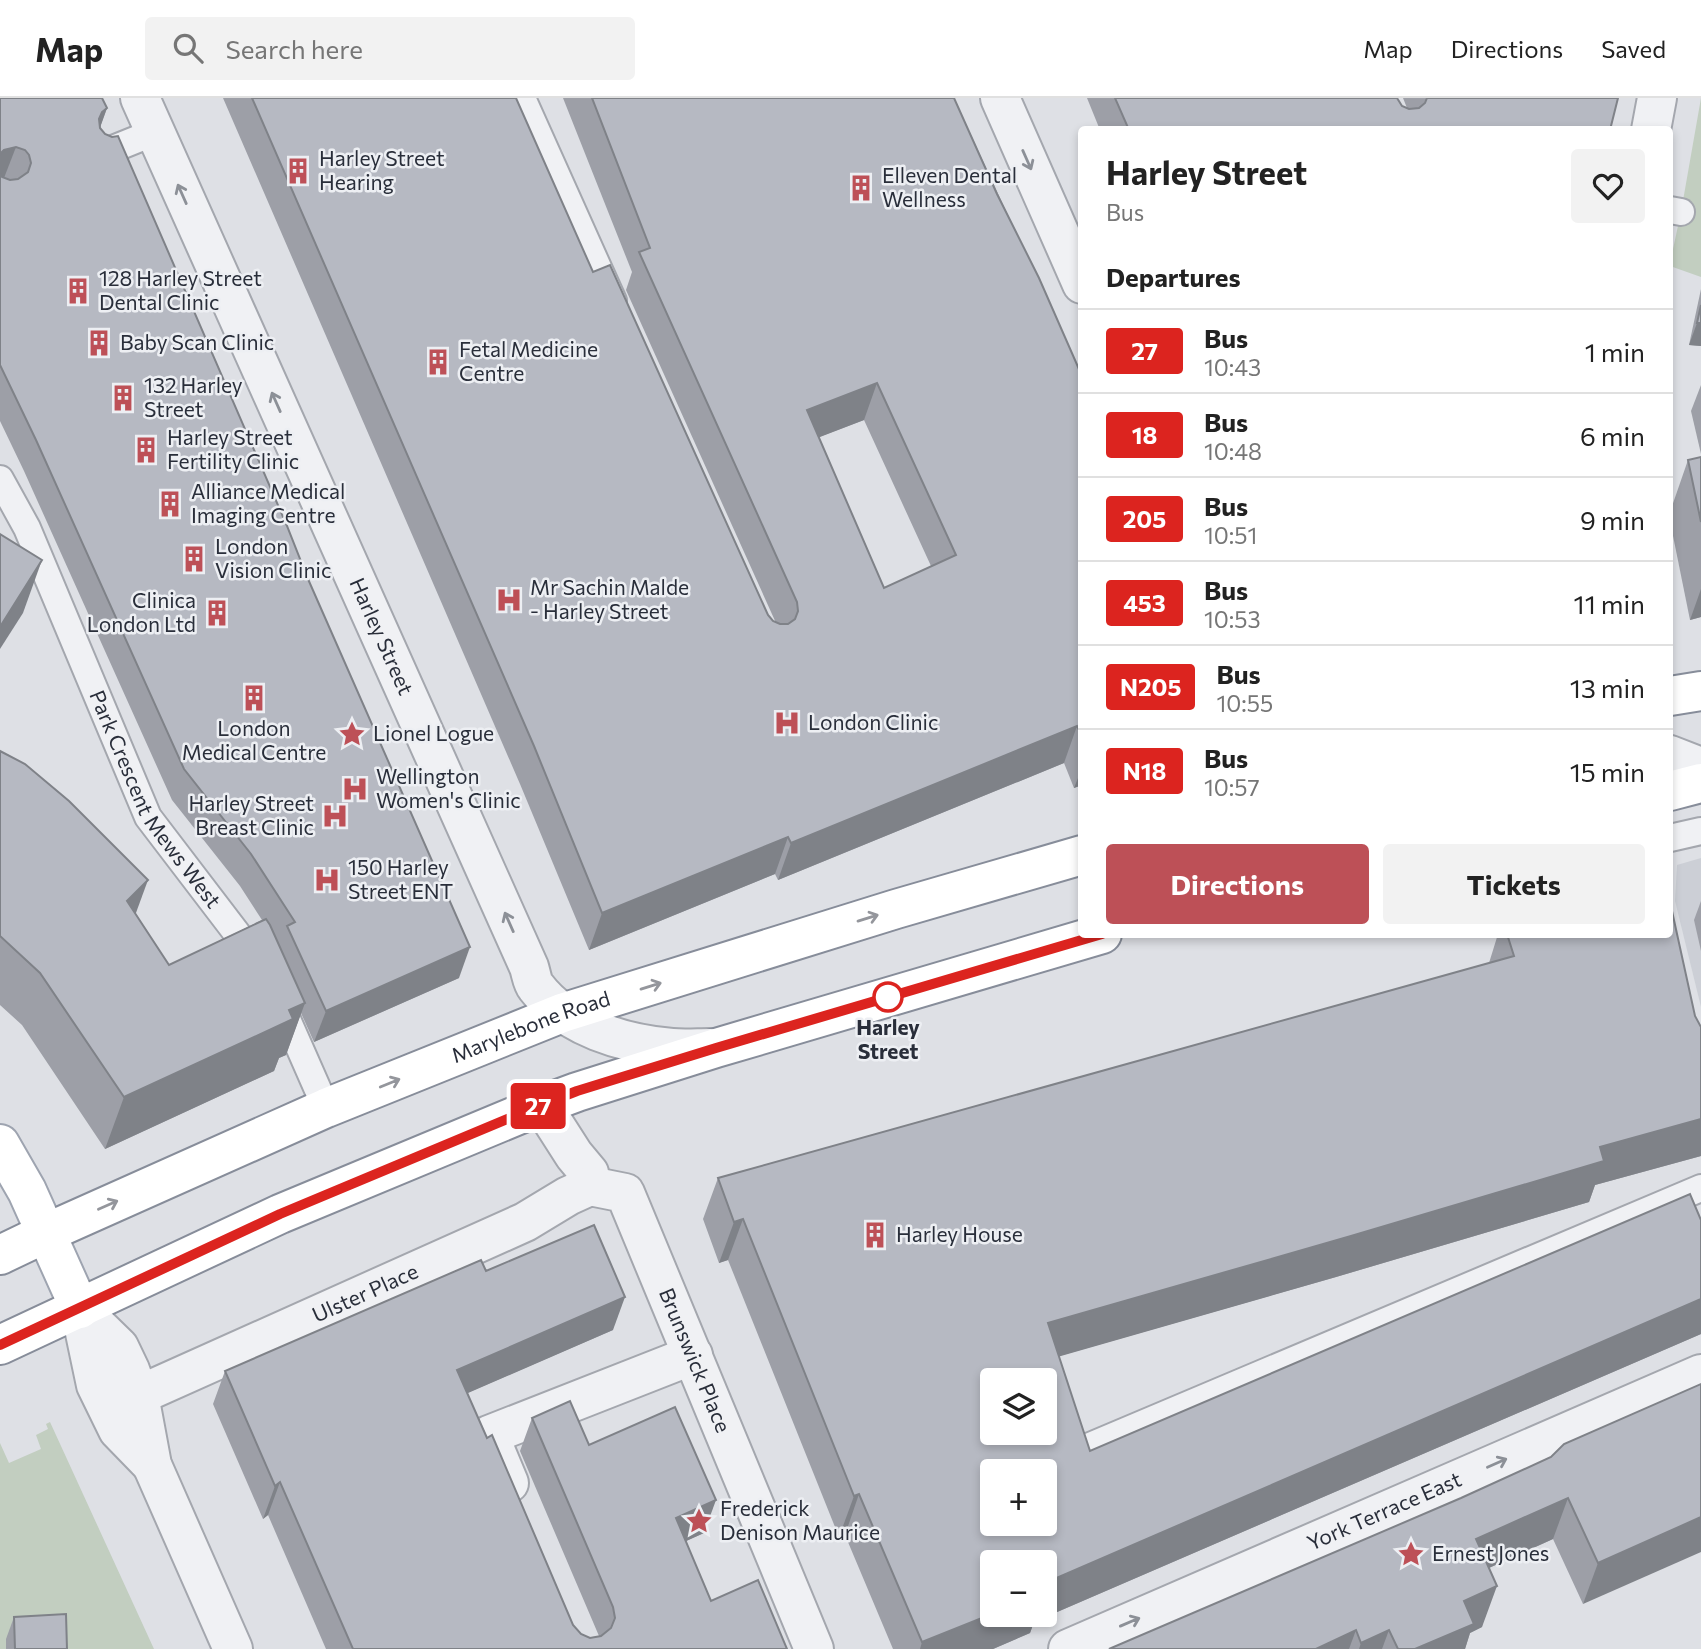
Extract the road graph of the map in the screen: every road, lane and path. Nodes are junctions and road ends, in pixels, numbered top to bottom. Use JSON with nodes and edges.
{"nodes":[{"id":1,"x":522,"y":98,"type":"edge"},
{"id":2,"x":1000,"y":98,"type":"edge"},
{"id":3,"x":1657,"y":98,"type":"edge"},
{"id":4,"x":147,"y":115,"type":"edge"},
{"id":5,"x":1652,"y":126,"type":"edge"},
{"id":6,"x":103,"y":153,"type":"edge"},
{"id":7,"x":1078,"y":275,"type":"edge"},
{"id":8,"x":626,"y":329,"type":"edge"},
{"id":9,"x":0,"y":479,"type":"edge"},
{"id":10,"x":1701,"y":691,"type":"edge"},
{"id":11,"x":1673,"y":696,"type":"edge"},
{"id":12,"x":1673,"y":756,"type":"edge"},
{"id":13,"x":1701,"y":767,"type":"edge"},
{"id":14,"x":1701,"y":783,"type":"edge"},
{"id":15,"x":1673,"y":790,"type":"edge"},
{"id":16,"x":1701,"y":831,"type":"edge"},
{"id":17,"x":1673,"y":837,"type":"edge"},
{"id":18,"x":1078,"y":857,"type":"edge"},
{"id":19,"x":1088,"y":938,"type":"edge"},
{"id":20,"x":562,"y":1013,"type":"junction"},
{"id":21,"x":716,"y":1048,"type":"junction"},
{"id":22,"x":541,"y":1105,"type":"junction"},
{"id":23,"x":326,"y":1108,"type":"junction"},
{"id":24,"x":0,"y":1144,"type":"edge"},
{"id":25,"x":590,"y":1185,"type":"junction"},
{"id":26,"x":1701,"y":1188,"type":"edge"},
{"id":27,"x":46,"y":1233,"type":"junction"},
{"id":28,"x":0,"y":1255,"type":"edge"},
{"id":29,"x":80,"y":1309,"type":"junction"},
{"id":30,"x":0,"y":1345,"type":"edge"},
{"id":31,"x":693,"y":1354,"type":"junction"},
{"id":32,"x":1701,"y":1374,"type":"edge"},
{"id":33,"x":139,"y":1395,"type":"junction"},
{"id":34,"x":1083,"y":1449,"type":"edge"},
{"id":35,"x":152,"y":1465,"type":"junction"},
{"id":36,"x":521,"y":1511,"type":"edge"},
{"id":37,"x":233,"y":1649,"type":"edge"},
{"id":38,"x":814,"y":1649,"type":"edge"},
{"id":39,"x":1068,"y":1649,"type":"edge"}],
"edges":[{"from":1,"to":8,"type":"lane"},
{"from":2,"to":7,"type":"street","one_way":true},
{"from":3,"to":5,"type":"street"},
{"from":4,"to":6,"type":"lane"},
{"from":20,"to":4,"type":"street","name":"Harley Street","one_way":true},
{"from":9,"to":23,"type":"lane","name":"Park Crescent Mews West"},
{"from":10,"to":11,"type":"main road"},
{"from":12,"to":13,"type":"street"},
{"from":14,"to":15,"type":"main road"},
{"from":16,"to":17,"type":"lane"},
{"from":20,"to":18,"type":"main road","name":"Marylebone Road","one_way":true},
{"from":19,"to":21,"type":"main road"},
{"from":20,"to":21,"type":"street","name":"Harley Street"},
{"from":23,"to":20,"type":"main road","name":"Marylebone Road","one_way":true},
{"from":21,"to":22,"type":"main road"},
{"from":22,"to":25,"type":"street"},
{"from":22,"to":29,"type":"main road"},
{"from":27,"to":23,"type":"main road","name":"Marylebone Road","one_way":true},
{"from":24,"to":27,"type":"main road"},
{"from":25,"to":31,"type":"street","name":"Brunswick Place"},
{"from":25,"to":33,"type":"street","name":"Ulster Place"},
{"from":26,"to":34,"type":"lane"},
{"from":27,"to":28,"type":"main road","name":"Marylebone Road"},
{"from":27,"to":29,"type":"main road"},
{"from":29,"to":30,"type":"main road"},
{"from":29,"to":33,"type":"street"},
{"from":29,"to":35,"type":"street"},
{"from":31,"to":36,"type":"street"},
{"from":31,"to":38,"type":"street","name":"Brunswick Place"},
{"from":39,"to":32,"type":"street","name":"York Terrace East","one_way":true},
{"from":33,"to":35,"type":"street"},
{"from":35,"to":37,"type":"street"}]}
